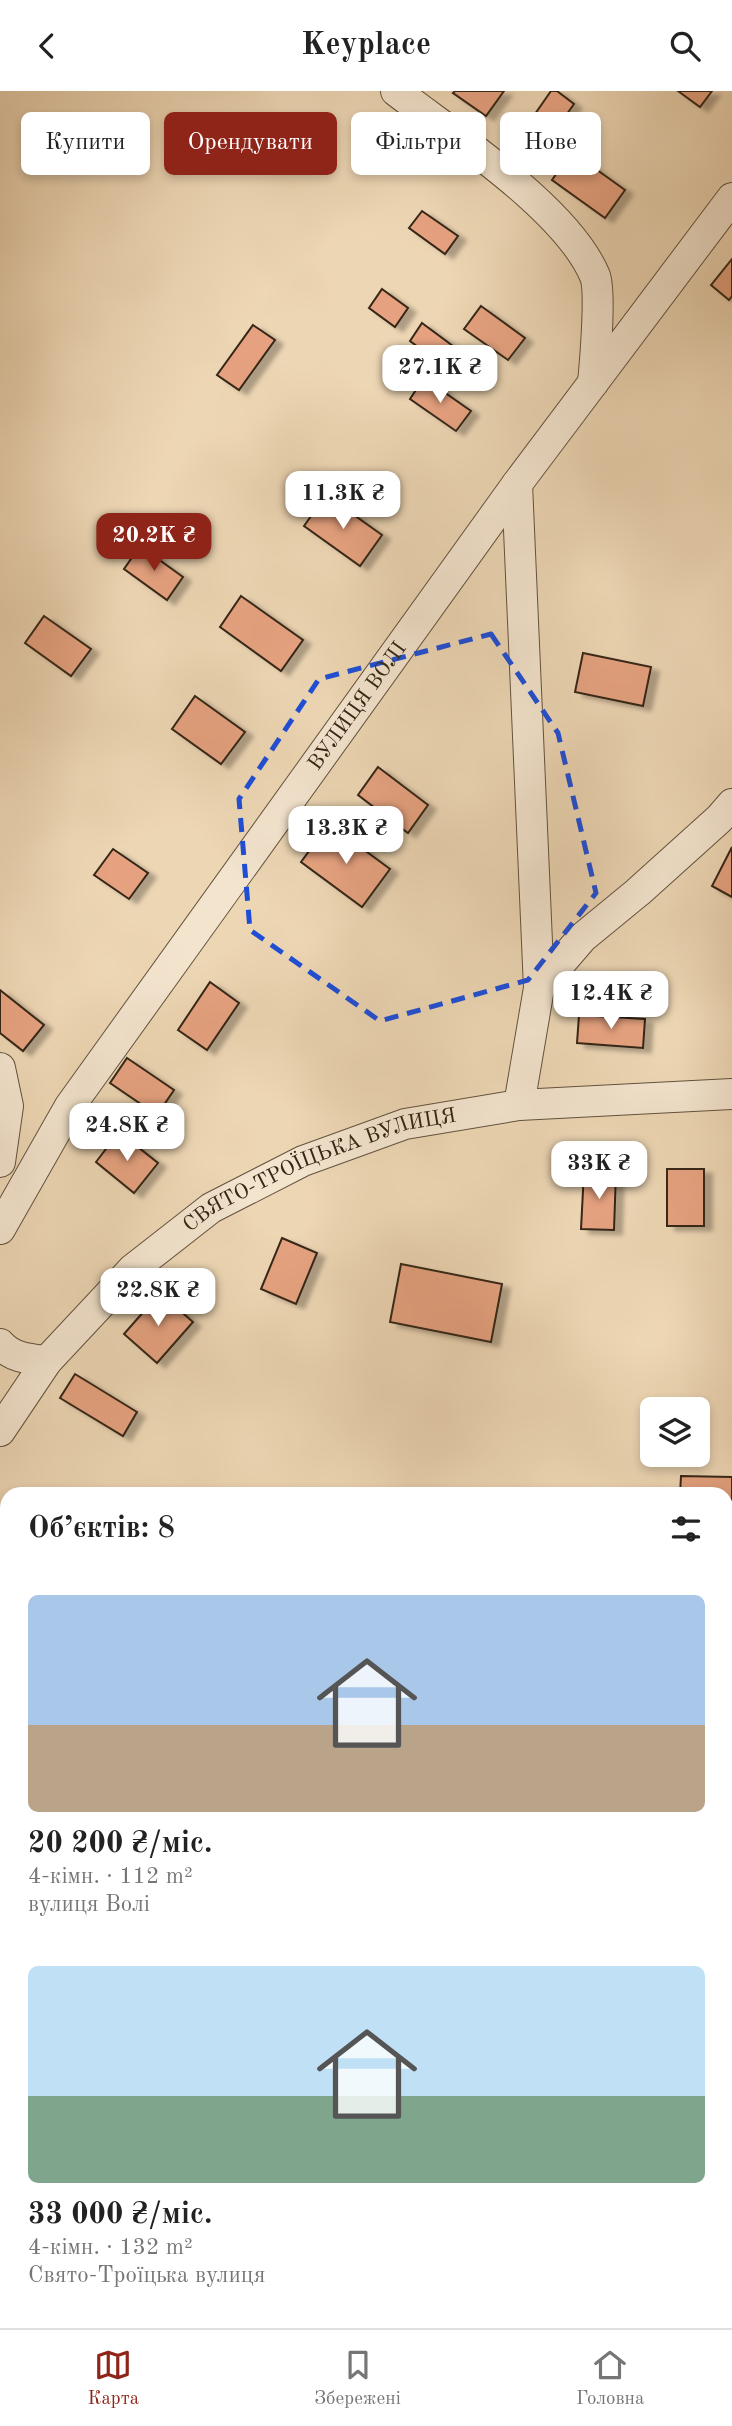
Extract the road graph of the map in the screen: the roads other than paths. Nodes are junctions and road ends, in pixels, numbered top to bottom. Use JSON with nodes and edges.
{"nodes":[{"id":1,"x":396,"y":91,"type":"edge"},
{"id":2,"x":732,"y":198,"type":"edge"},
{"id":3,"x":593,"y":383,"type":"junction"},
{"id":4,"x":517,"y":484,"type":"junction"},
{"id":5,"x":732,"y":804,"type":"edge"},
{"id":6,"x":539,"y":988,"type":"junction"},
{"id":7,"x":0,"y":1068,"type":"edge"},
{"id":8,"x":732,"y":1094,"type":"edge"},
{"id":9,"x":519,"y":1105,"type":"junction"},
{"id":10,"x":0,"y":1162,"type":"edge"},
{"id":11,"x":0,"y":1229,"type":"edge"},
{"id":12,"x":0,"y":1344,"type":"edge"},
{"id":13,"x":47,"y":1361,"type":"junction"},
{"id":14,"x":0,"y":1431,"type":"edge"}],
"edges":[{"from":1,"to":3,"type":"street"},
{"from":2,"to":3,"type":"street","name":"ВУЛИЦЯ ВОЛІ"},
{"from":3,"to":4,"type":"street","name":"ВУЛИЦЯ ВОЛІ"},
{"from":4,"to":6,"type":"street"},
{"from":4,"to":11,"type":"street","name":"ВУЛИЦЯ ВОЛІ"},
{"from":5,"to":6,"type":"street"},
{"from":6,"to":9,"type":"street"},
{"from":7,"to":10,"type":"street"},
{"from":8,"to":9,"type":"street","name":"СВЯТО-ТРОЇЦЬКА ВУЛИЦЯ"},
{"from":9,"to":13,"type":"street","name":"СВЯТО-ТРОЇЦЬКА ВУЛИЦЯ"},
{"from":12,"to":13,"type":"street"},
{"from":13,"to":14,"type":"street","name":"СВЯТО-ТРОЇЦЬКА ВУЛИЦЯ"}]}
